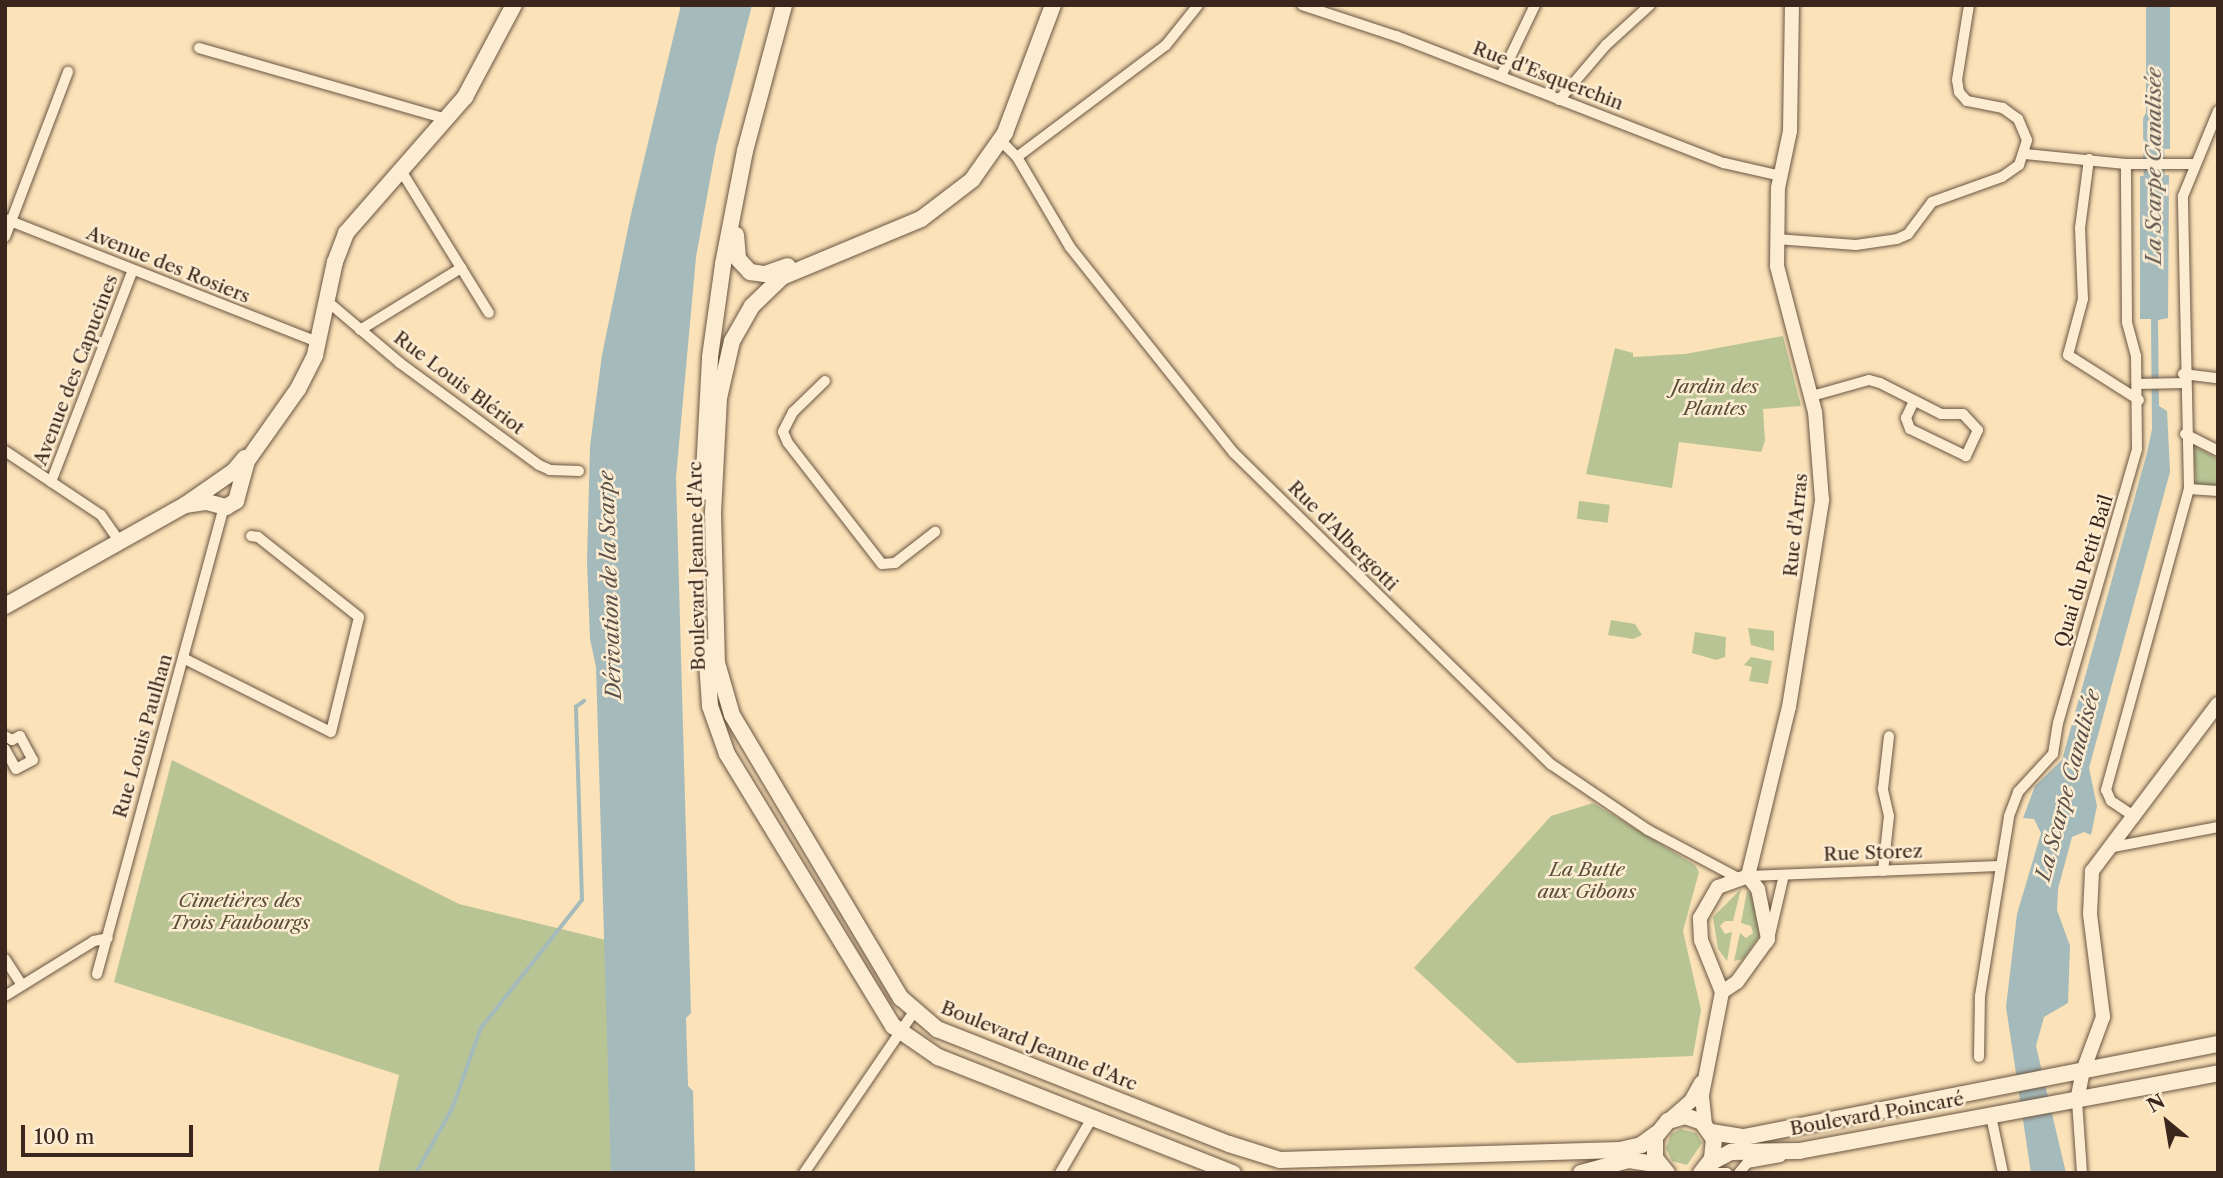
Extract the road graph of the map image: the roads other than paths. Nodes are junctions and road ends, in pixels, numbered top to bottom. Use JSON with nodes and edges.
{"nodes":[{"id":1,"x":514,"y":5,"type":"edge"},
{"id":2,"x":783,"y":5,"type":"edge"},
{"id":3,"x":791,"y":5,"type":"edge"},
{"id":4,"x":1040,"y":5,"type":"edge"},
{"id":5,"x":1053,"y":5,"type":"edge"},
{"id":6,"x":1198,"y":5,"type":"edge"},
{"id":7,"x":1303,"y":5,"type":"edge"},
{"id":8,"x":1535,"y":5,"type":"edge"},
{"id":9,"x":1650,"y":5,"type":"edge"},
{"id":10,"x":1792,"y":5,"type":"edge"},
{"id":11,"x":1969,"y":5,"type":"edge"},
{"id":12,"x":199,"y":48,"type":"dead end"},
{"id":13,"x":68,"y":72,"type":"dead end"},
{"id":14,"x":1501,"y":76,"type":"junction"},
{"id":15,"x":1559,"y":100,"type":"junction"},
{"id":16,"x":2218,"y":111,"type":"edge"},
{"id":17,"x":446,"y":120,"type":"junction"},
{"id":18,"x":1001,"y":141,"type":"junction"},
{"id":19,"x":2025,"y":154,"type":"junction"},
{"id":20,"x":1017,"y":157,"type":"junction"},
{"id":21,"x":2090,"y":159,"type":"junction"},
{"id":22,"x":2135,"y":164,"type":"junction"},
{"id":23,"x":2192,"y":164,"type":"junction"},
{"id":24,"x":400,"y":169,"type":"junction"},
{"id":25,"x":1781,"y":176,"type":"junction"},
{"id":26,"x":8,"y":220,"type":"edge"},
{"id":27,"x":5,"y":237,"type":"edge"},
{"id":28,"x":1776,"y":239,"type":"junction"},
{"id":29,"x":790,"y":265,"type":"junction"},
{"id":30,"x":461,"y":268,"type":"junction"},
{"id":31,"x":133,"y":270,"type":"junction"},
{"id":32,"x":327,"y":301,"type":"junction"},
{"id":33,"x":489,"y":313,"type":"dead end"},
{"id":34,"x":360,"y":330,"type":"junction"},
{"id":35,"x":319,"y":343,"type":"junction"},
{"id":36,"x":2184,"y":378,"type":"junction"},
{"id":37,"x":2218,"y":378,"type":"edge"},
{"id":38,"x":825,"y":381,"type":"dead end"},
{"id":39,"x":2143,"y":384,"type":"junction"},
{"id":40,"x":1812,"y":396,"type":"junction"},
{"id":41,"x":2139,"y":400,"type":"junction"},
{"id":42,"x":1914,"y":401,"type":"junction"},
{"id":43,"x":706,"y":412,"type":"junction"},
{"id":44,"x":2185,"y":434,"type":"junction"},
{"id":45,"x":258,"y":443,"type":"junction"},
{"id":46,"x":2218,"y":451,"type":"edge"},
{"id":47,"x":5,"y":452,"type":"edge"},
{"id":48,"x":579,"y":471,"type":"dead end"},
{"id":49,"x":51,"y":482,"type":"junction"},
{"id":50,"x":217,"y":482,"type":"junction"},
{"id":51,"x":2189,"y":489,"type":"junction"},
{"id":52,"x":2218,"y":491,"type":"edge"},
{"id":53,"x":239,"y":492,"type":"junction"},
{"id":54,"x":185,"y":505,"type":"junction"},
{"id":55,"x":220,"y":506,"type":"junction"},
{"id":56,"x":935,"y":532,"type":"dead end"},
{"id":57,"x":251,"y":536,"type":"dead end"},
{"id":58,"x":120,"y":542,"type":"junction"},
{"id":59,"x":5,"y":606,"type":"edge"},
{"id":60,"x":183,"y":658,"type":"junction"},
{"id":61,"x":2218,"y":705,"type":"edge"},
{"id":62,"x":5,"y":736,"type":"edge"},
{"id":63,"x":1889,"y":736,"type":"dead end"},
{"id":64,"x":5,"y":749,"type":"edge"},
{"id":65,"x":2135,"y":817,"type":"junction"},
{"id":66,"x":2218,"y":827,"type":"edge"},
{"id":67,"x":2108,"y":848,"type":"junction"},
{"id":68,"x":2000,"y":866,"type":"junction"},
{"id":69,"x":1884,"y":871,"type":"junction"},
{"id":70,"x":1784,"y":875,"type":"junction"},
{"id":71,"x":1742,"y":877,"type":"junction"},
{"id":72,"x":108,"y":938,"type":"junction"},
{"id":73,"x":1766,"y":946,"type":"junction"},
{"id":74,"x":5,"y":959,"type":"edge"},
{"id":75,"x":97,"y":974,"type":"dead end"},
{"id":76,"x":22,"y":985,"type":"junction"},
{"id":77,"x":1722,"y":992,"type":"junction"},
{"id":78,"x":5,"y":996,"type":"edge"},
{"id":79,"x":913,"y":1013,"type":"junction"},
{"id":80,"x":900,"y":1033,"type":"junction"},
{"id":81,"x":2218,"y":1044,"type":"edge"},
{"id":82,"x":1979,"y":1057,"type":"dead end"},
{"id":83,"x":2082,"y":1071,"type":"junction"},
{"id":84,"x":1706,"y":1072,"type":"junction"},
{"id":85,"x":2218,"y":1073,"type":"edge"},
{"id":86,"x":2077,"y":1101,"type":"junction"},
{"id":87,"x":1991,"y":1116,"type":"junction"},
{"id":88,"x":1092,"y":1118,"type":"junction"},
{"id":89,"x":1668,"y":1121,"type":"junction"},
{"id":90,"x":1708,"y":1128,"type":"junction"},
{"id":91,"x":1656,"y":1134,"type":"junction"},
{"id":92,"x":1799,"y":1151,"type":"junction"},
{"id":93,"x":1279,"y":1166,"type":"edge"},
{"id":94,"x":1704,"y":1169,"type":"edge"},
{"id":95,"x":1663,"y":1170,"type":"edge"},
{"id":96,"x":804,"y":1173,"type":"edge"},
{"id":97,"x":1060,"y":1173,"type":"edge"},
{"id":98,"x":1233,"y":1173,"type":"edge"},
{"id":99,"x":1581,"y":1173,"type":"edge"},
{"id":100,"x":1727,"y":1173,"type":"edge"},
{"id":101,"x":1739,"y":1173,"type":"edge"},
{"id":102,"x":2003,"y":1173,"type":"edge"},
{"id":103,"x":2082,"y":1173,"type":"edge"}],
"edges":[{"from":1,"to":17,"type":"main road"},
{"from":2,"to":43,"type":"main road","name":"Boulevard Jeanne d'Arc"},
{"from":3,"to":29,"type":"main road"},
{"from":4,"to":29,"type":"main road"},
{"from":5,"to":18,"type":"main road","name":"Boulevard Jeanne d'Arc"},
{"from":6,"to":20,"type":"street"},
{"from":7,"to":14,"type":"street","name":"Rue d'Esquerchin"},
{"from":8,"to":14,"type":"street"},
{"from":9,"to":15,"type":"street"},
{"from":10,"to":25,"type":"street","name":"Rue d'Arras"},
{"from":11,"to":19,"type":"street"},
{"from":12,"to":17,"type":"street"},
{"from":13,"to":26,"type":"street"},
{"from":14,"to":15,"type":"street","name":"Rue d'Esquerchin"},
{"from":15,"to":25,"type":"street","name":"Rue d'Esquerchin"},
{"from":16,"to":23,"type":"street"},
{"from":17,"to":24,"type":"main road"},
{"from":18,"to":20,"type":"street","name":"Rue d'Albergotti"},
{"from":18,"to":79,"type":"main road","name":"Boulevard Jeanne d'Arc"},
{"from":19,"to":21,"type":"street"},
{"from":19,"to":28,"type":"street"},
{"from":20,"to":71,"type":"street","name":"Rue d'Albergotti"},
{"from":21,"to":22,"type":"street"},
{"from":21,"to":41,"type":"street"},
{"from":22,"to":23,"type":"street"},
{"from":22,"to":39,"type":"street","name":"Quai du Petit Bail"},
{"from":23,"to":36,"type":"street"},
{"from":24,"to":30,"type":"street"},
{"from":24,"to":32,"type":"main road"},
{"from":25,"to":28,"type":"street","name":"Rue d'Arras"},
{"from":26,"to":27,"type":"street"},
{"from":26,"to":31,"type":"street","name":"Avenue des Rosiers"},
{"from":28,"to":40,"type":"street","name":"Rue d'Arras"},
{"from":29,"to":43,"type":"main road"},
{"from":30,"to":33,"type":"street"},
{"from":30,"to":34,"type":"street"},
{"from":31,"to":35,"type":"street","name":"Avenue des Rosiers"},
{"from":31,"to":49,"type":"street","name":"Avenue des Capucines"},
{"from":32,"to":34,"type":"street","name":"Rue Louis Blériot"},
{"from":32,"to":35,"type":"main road"},
{"from":34,"to":48,"type":"street","name":"Rue Louis Blériot"},
{"from":35,"to":45,"type":"main road"},
{"from":36,"to":37,"type":"street"},
{"from":36,"to":39,"type":"street"},
{"from":36,"to":44,"type":"street"},
{"from":38,"to":56,"type":"street"},
{"from":39,"to":41,"type":"street","name":"Quai du Petit Bail"},
{"from":40,"to":42,"type":"street"},
{"from":40,"to":71,"type":"street","name":"Rue d'Arras"},
{"from":41,"to":68,"type":"street","name":"Quai du Petit Bail"},
{"from":42,"to":42,"type":"street"},
{"from":43,"to":80,"type":"main road","name":"Boulevard Jeanne d'Arc"},
{"from":44,"to":46,"type":"street"},
{"from":44,"to":51,"type":"street"},
{"from":45,"to":50,"type":"main road"},
{"from":45,"to":53,"type":"main road"},
{"from":47,"to":49,"type":"street"},
{"from":49,"to":58,"type":"street"},
{"from":50,"to":53,"type":"main road"},
{"from":50,"to":54,"type":"main road"},
{"from":50,"to":55,"type":"main road"},
{"from":51,"to":52,"type":"street"},
{"from":51,"to":65,"type":"street"},
{"from":53,"to":55,"type":"main road"},
{"from":54,"to":55,"type":"main road"},
{"from":54,"to":58,"type":"main road"},
{"from":55,"to":60,"type":"street","name":"Rue Louis Paulhan"},
{"from":57,"to":60,"type":"street"},
{"from":58,"to":59,"type":"main road"},
{"from":60,"to":72,"type":"street","name":"Rue Louis Paulhan"},
{"from":61,"to":65,"type":"street"},
{"from":62,"to":64,"type":"street"},
{"from":63,"to":69,"type":"street"},
{"from":65,"to":67,"type":"street"},
{"from":66,"to":67,"type":"street"},
{"from":67,"to":83,"type":"street"},
{"from":68,"to":69,"type":"street","name":"Rue Storez"},
{"from":68,"to":82,"type":"street"},
{"from":69,"to":70,"type":"street","name":"Rue Storez"},
{"from":70,"to":71,"type":"street","name":"Rue Storez"},
{"from":70,"to":73,"type":"street"},
{"from":71,"to":73,"type":"street"},
{"from":71,"to":77,"type":"street"},
{"from":72,"to":75,"type":"street","name":"Rue Louis Paulhan"},
{"from":72,"to":76,"type":"street"},
{"from":73,"to":77,"type":"street"},
{"from":74,"to":76,"type":"street"},
{"from":76,"to":78,"type":"street"},
{"from":77,"to":84,"type":"street"},
{"from":79,"to":80,"type":"street"},
{"from":79,"to":93,"type":"main road","name":"Boulevard Jeanne d'Arc"},
{"from":80,"to":88,"type":"main road","name":"Boulevard Jeanne d'Arc"},
{"from":80,"to":96,"type":"street"},
{"from":81,"to":83,"type":"main road","name":"Boulevard Poincaré"},
{"from":83,"to":86,"type":"street"},
{"from":83,"to":90,"type":"main road","name":"Boulevard Poincaré"},
{"from":84,"to":89,"type":"street"},
{"from":84,"to":90,"type":"street"},
{"from":85,"to":86,"type":"main road","name":"Boulevard Poincaré"},
{"from":86,"to":87,"type":"main road","name":"Boulevard Poincaré"},
{"from":86,"to":103,"type":"street"},
{"from":87,"to":92,"type":"main road","name":"Boulevard Poincaré"},
{"from":87,"to":102,"type":"street"},
{"from":88,"to":97,"type":"street"},
{"from":88,"to":98,"type":"main road","name":"Boulevard Jeanne d'Arc"},
{"from":89,"to":90,"type":"main road","name":"Boulevard Poincaré"},
{"from":89,"to":91,"type":"main road"},
{"from":90,"to":94,"type":"main road"},
{"from":91,"to":93,"type":"main road","name":"Boulevard Jeanne d'Arc"},
{"from":91,"to":95,"type":"main road"},
{"from":92,"to":94,"type":"main road","name":"Boulevard Poincaré"},
{"from":92,"to":101,"type":"street"},
{"from":94,"to":100,"type":"street"},
{"from":95,"to":99,"type":"main road"}]}
